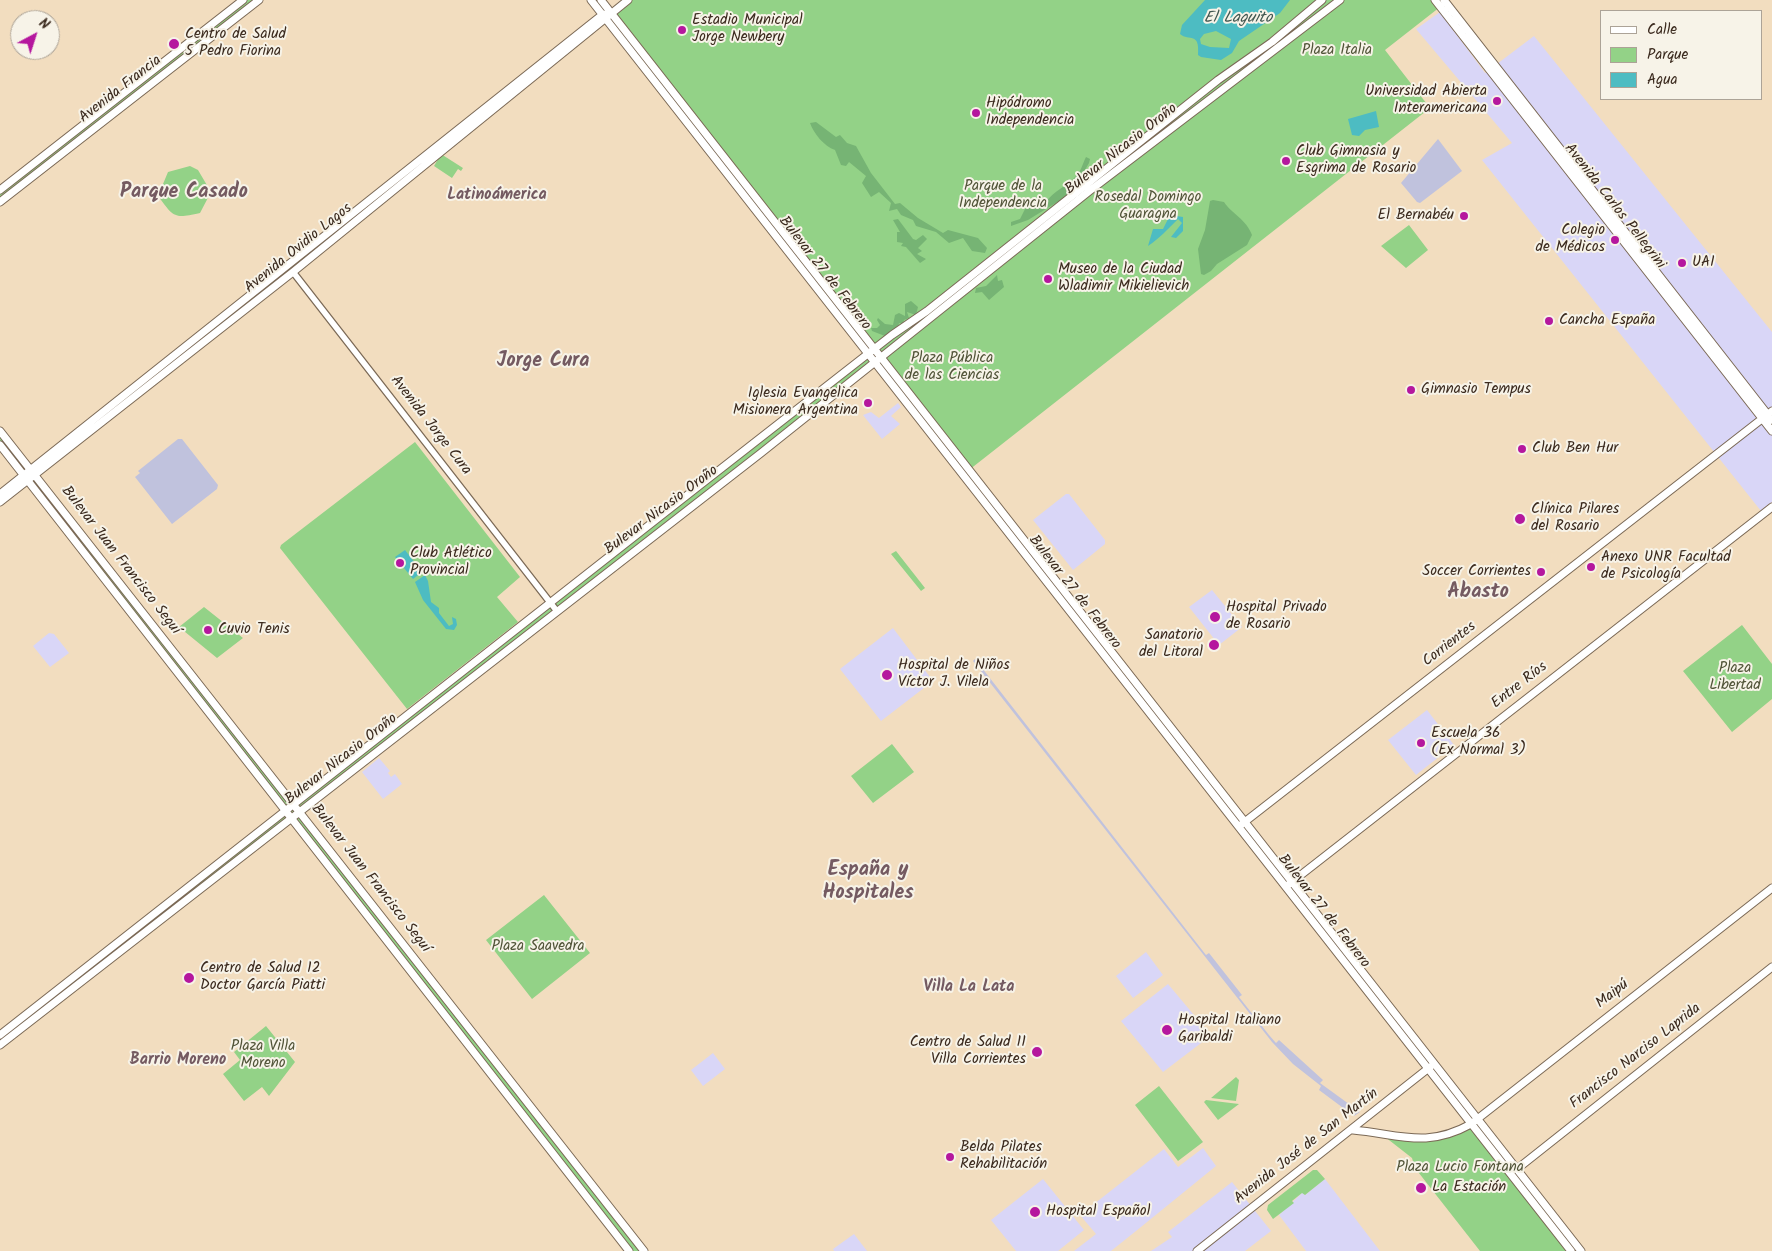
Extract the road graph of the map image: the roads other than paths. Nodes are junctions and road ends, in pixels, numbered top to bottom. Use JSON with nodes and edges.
{"nodes":[{"id":1,"x":243,"y":0,"type":"edge"},
{"id":2,"x":259,"y":0,"type":"edge"},
{"id":3,"x":591,"y":0,"type":"edge"},
{"id":4,"x":602,"y":0,"type":"edge"},
{"id":5,"x":628,"y":0,"type":"edge"},
{"id":6,"x":1322,"y":0,"type":"edge"},
{"id":7,"x":1330,"y":0,"type":"edge"},
{"id":8,"x":1340,"y":0,"type":"edge"},
{"id":9,"x":1435,"y":0,"type":"edge"},
{"id":10,"x":1444,"y":0,"type":"edge"},
{"id":11,"x":1329,"y":8,"type":"junction"},
{"id":12,"x":612,"y":13,"type":"junction"},
{"id":13,"x":604,"y":17,"type":"junction"},
{"id":14,"x":0,"y":190,"type":"edge"},
{"id":15,"x":0,"y":202,"type":"edge"},
{"id":16,"x":291,"y":269,"type":"junction"},
{"id":17,"x":875,"y":349,"type":"junction"},
{"id":18,"x":868,"y":354,"type":"junction"},
{"id":19,"x":881,"y":356,"type":"junction"},
{"id":20,"x":874,"y":362,"type":"junction"},
{"id":21,"x":1769,"y":416,"type":"edge"},
{"id":22,"x":0,"y":431,"type":"edge"},
{"id":23,"x":1772,"y":431,"type":"edge"},
{"id":24,"x":0,"y":445,"type":"edge"},
{"id":25,"x":33,"y":472,"type":"junction"},
{"id":26,"x":26,"y":478,"type":"junction"},
{"id":27,"x":0,"y":494,"type":"edge"},
{"id":28,"x":0,"y":502,"type":"edge"},
{"id":29,"x":1772,"y":507,"type":"edge"},
{"id":30,"x":551,"y":602,"type":"junction"},
{"id":31,"x":556,"y":610,"type":"junction"},
{"id":32,"x":293,"y":805,"type":"junction"},
{"id":33,"x":299,"y":811,"type":"junction"},
{"id":34,"x":289,"y":814,"type":"junction"},
{"id":35,"x":1242,"y":824,"type":"junction"},
{"id":36,"x":1289,"y":884,"type":"junction"},
{"id":37,"x":1772,"y":888,"type":"edge"},
{"id":38,"x":1772,"y":968,"type":"edge"},
{"id":39,"x":0,"y":1035,"type":"edge"},
{"id":40,"x":0,"y":1045,"type":"edge"},
{"id":41,"x":1431,"y":1066,"type":"junction"},
{"id":42,"x":1477,"y":1119,"type":"junction"},
{"id":43,"x":1471,"y":1124,"type":"junction"},
{"id":44,"x":1353,"y":1130,"type":"junction"},
{"id":45,"x":1517,"y":1169,"type":"junction"},
{"id":46,"x":630,"y":1251,"type":"edge"},
{"id":47,"x":644,"y":1251,"type":"edge"},
{"id":48,"x":1196,"y":1251,"type":"edge"},
{"id":49,"x":1571,"y":1251,"type":"edge"},
{"id":50,"x":1581,"y":1251,"type":"edge"}],
"edges":[{"from":1,"to":14,"type":"main road","name":"Avenida Francia"},
{"from":2,"to":15,"type":"main road","name":"Avenida Francia"},
{"from":3,"to":13,"type":"main road","name":"Bulevar 27 de Febrero"},
{"from":4,"to":12,"type":"main road","name":"Bulevar 27 de Febrero"},
{"from":5,"to":12,"type":"main road"},
{"from":6,"to":17,"type":"main road","name":"Bulevar Nicasio Oroño"},
{"from":7,"to":11,"type":"main road"},
{"from":8,"to":11,"type":"main road","name":"Bulevar Nicasio Oroño"},
{"from":9,"to":21,"type":"main road","name":"Avenida Carlos Pellegrini"},
{"from":10,"to":21,"type":"main road","name":"Avenida Carlos Pellegrini"},
{"from":11,"to":19,"type":"main road","name":"Bulevar Nicasio Oroño"},
{"from":12,"to":13,"type":"main road"},
{"from":12,"to":17,"type":"main road","name":"Bulevar 27 de Febrero"},
{"from":13,"to":16,"type":"main road","name":"Avenida Ovidio Lagos"},
{"from":13,"to":18,"type":"main road","name":"Bulevar 27 de Febrero"},
{"from":16,"to":25,"type":"main road","name":"Avenida Ovidio Lagos"},
{"from":16,"to":30,"type":"street","name":"Avenida Jorge Cura"},
{"from":17,"to":18,"type":"main road","name":"Bulevar Nicasio Oroño"},
{"from":17,"to":19,"type":"main road","name":"Bulevar 27 de Febrero"},
{"from":18,"to":20,"type":"main road","name":"Bulevar 27 de Febrero"},
{"from":18,"to":30,"type":"main road","name":"Bulevar Nicasio Oroño"},
{"from":19,"to":20,"type":"main road","name":"Bulevar Nicasio Oroño"},
{"from":19,"to":35,"type":"main road","name":"Bulevar 27 de Febrero"},
{"from":20,"to":31,"type":"main road","name":"Bulevar Nicasio Oroño"},
{"from":20,"to":35,"type":"main road","name":"Bulevar 27 de Febrero"},
{"from":21,"to":23,"type":"main road","name":"Avenida Carlos Pellegrini"},
{"from":21,"to":35,"type":"main road","name":"Corrientes"},
{"from":22,"to":25,"type":"main road","name":"Bulevar Juan Francisco Seguí"},
{"from":24,"to":26,"type":"main road","name":"Bulevar Juan Francisco Seguí"},
{"from":25,"to":26,"type":"main road","name":"Avenida Ovidio Lagos"},
{"from":25,"to":32,"type":"main road","name":"Bulevar Juan Francisco Seguí"},
{"from":26,"to":27,"type":"main road","name":"Avenida Ovidio Lagos"},
{"from":26,"to":28,"type":"main road","name":"Avenida Ovidio Lagos"},
{"from":26,"to":34,"type":"main road","name":"Bulevar Juan Francisco Seguí"},
{"from":29,"to":36,"type":"main road","name":"Entre Ríos"},
{"from":30,"to":31,"type":"street","name":"Avenida Jorge Cura"},
{"from":30,"to":32,"type":"main road","name":"Bulevar Nicasio Oroño"},
{"from":31,"to":33,"type":"main road","name":"Bulevar Nicasio Oroño"},
{"from":32,"to":33,"type":"main road","name":"Bulevar Juan Francisco Seguí"},
{"from":32,"to":34,"type":"main road","name":"Bulevar Nicasio Oroño"},
{"from":33,"to":34,"type":"main road","name":"Bulevar Nicasio Oroño"},
{"from":33,"to":47,"type":"main road","name":"Bulevar Juan Francisco Seguí"},
{"from":34,"to":39,"type":"main road","name":"Bulevar Nicasio Oroño"},
{"from":34,"to":40,"type":"main road","name":"Bulevar Nicasio Oroño"},
{"from":34,"to":46,"type":"main road","name":"Bulevar Juan Francisco Seguí"},
{"from":35,"to":36,"type":"main road","name":"Bulevar 27 de Febrero"},
{"from":36,"to":41,"type":"main road","name":"Bulevar 27 de Febrero"},
{"from":37,"to":42,"type":"main road","name":"Maipú"},
{"from":38,"to":45,"type":"main road","name":"Francisco Narciso Laprida"},
{"from":41,"to":42,"type":"main road","name":"Bulevar 27 de Febrero"},
{"from":41,"to":43,"type":"main road","name":"Bulevar 27 de Febrero"},
{"from":41,"to":44,"type":"main road","name":"Avenida José de San Martín"},
{"from":42,"to":43,"type":"main road","name":"Maipú"},
{"from":42,"to":45,"type":"main road","name":"Bulevar 27 de Febrero"},
{"from":43,"to":44,"type":"main road","name":"Maipú"},
{"from":43,"to":49,"type":"main road","name":"Bulevar 27 de Febrero"},
{"from":44,"to":48,"type":"main road","name":"Avenida José de San Martín"},
{"from":45,"to":50,"type":"main road","name":"Bulevar 27 de Febrero"}]}
